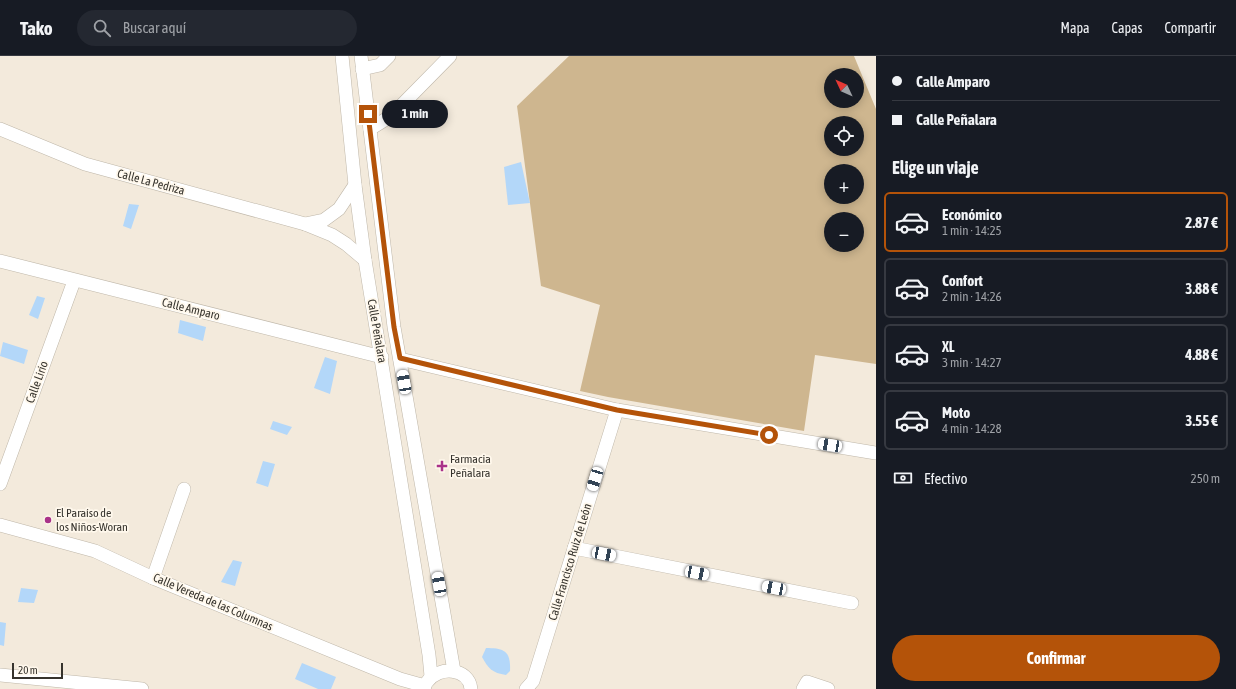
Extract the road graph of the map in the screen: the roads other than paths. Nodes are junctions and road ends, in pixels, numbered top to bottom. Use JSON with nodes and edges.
{"nodes":[{"id":1,"x":342,"y":56,"type":"edge"},
{"id":2,"x":389,"y":56,"type":"edge"},
{"id":3,"x":450,"y":56,"type":"edge"},
{"id":4,"x":362,"y":62,"type":"edge"},
{"id":5,"x":0,"y":129,"type":"edge"},
{"id":6,"x":370,"y":129,"type":"junction"},
{"id":7,"x":355,"y":185,"type":"junction"},
{"id":8,"x":305,"y":224,"type":"junction"},
{"id":9,"x":365,"y":260,"type":"junction"},
{"id":10,"x":0,"y":261,"type":"edge"},
{"id":11,"x":74,"y":281,"type":"junction"},
{"id":12,"x":382,"y":356,"type":"junction"},
{"id":13,"x":400,"y":358,"type":"junction"},
{"id":14,"x":617,"y":410,"type":"junction"},
{"id":15,"x":876,"y":453,"type":"edge"},
{"id":16,"x":0,"y":484,"type":"edge"},
{"id":17,"x":184,"y":489,"type":"dead end"},
{"id":18,"x":0,"y":525,"type":"edge"},
{"id":19,"x":574,"y":548,"type":"junction"},
{"id":20,"x":153,"y":578,"type":"junction"},
{"id":21,"x":852,"y":603,"type":"dead end"},
{"id":22,"x":454,"y":671,"type":"junction"},
{"id":23,"x":0,"y":675,"type":"edge"},
{"id":24,"x":427,"y":684,"type":"edge"},
{"id":25,"x":142,"y":689,"type":"edge"},
{"id":26,"x":471,"y":689,"type":"edge"},
{"id":27,"x":526,"y":689,"type":"edge"},
{"id":28,"x":803,"y":689,"type":"edge"},
{"id":29,"x":828,"y":689,"type":"edge"}],
"edges":[{"from":1,"to":7,"type":"street","name":"Calle Peñalara"},
{"from":2,"to":4,"type":"street"},
{"from":3,"to":6,"type":"street"},
{"from":4,"to":6,"type":"street","name":"Calle Peñalara"},
{"from":5,"to":8,"type":"street","name":"Calle La Pedriza"},
{"from":6,"to":13,"type":"street","name":"Calle Peñalara"},
{"from":7,"to":8,"type":"street","name":"Calle La Pedriza"},
{"from":7,"to":9,"type":"street","name":"Calle Peñalara"},
{"from":8,"to":9,"type":"street","name":"Calle La Pedriza"},
{"from":9,"to":12,"type":"street","name":"Calle Peñalara"},
{"from":10,"to":11,"type":"street","name":"Calle Amparo"},
{"from":11,"to":12,"type":"street","name":"Calle Amparo"},
{"from":11,"to":16,"type":"street","name":"Calle Lirio"},
{"from":12,"to":24,"type":"street","name":"Calle Peñalara"},
{"from":13,"to":14,"type":"street"},
{"from":13,"to":22,"type":"street","name":"Calle Peñalara"},
{"from":14,"to":15,"type":"street"},
{"from":14,"to":19,"type":"street","name":"Calle Francisco Ruiz de León"},
{"from":17,"to":20,"type":"street"},
{"from":18,"to":20,"type":"street","name":"Calle Vereda de las Columnas"},
{"from":19,"to":21,"type":"street"},
{"from":19,"to":27,"type":"street","name":"Calle Francisco Ruiz de León"},
{"from":20,"to":24,"type":"street","name":"Calle Vereda de las Columnas"},
{"from":22,"to":24,"type":"street"},
{"from":22,"to":26,"type":"street"},
{"from":23,"to":25,"type":"street"},
{"from":28,"to":29,"type":"street"}]}
